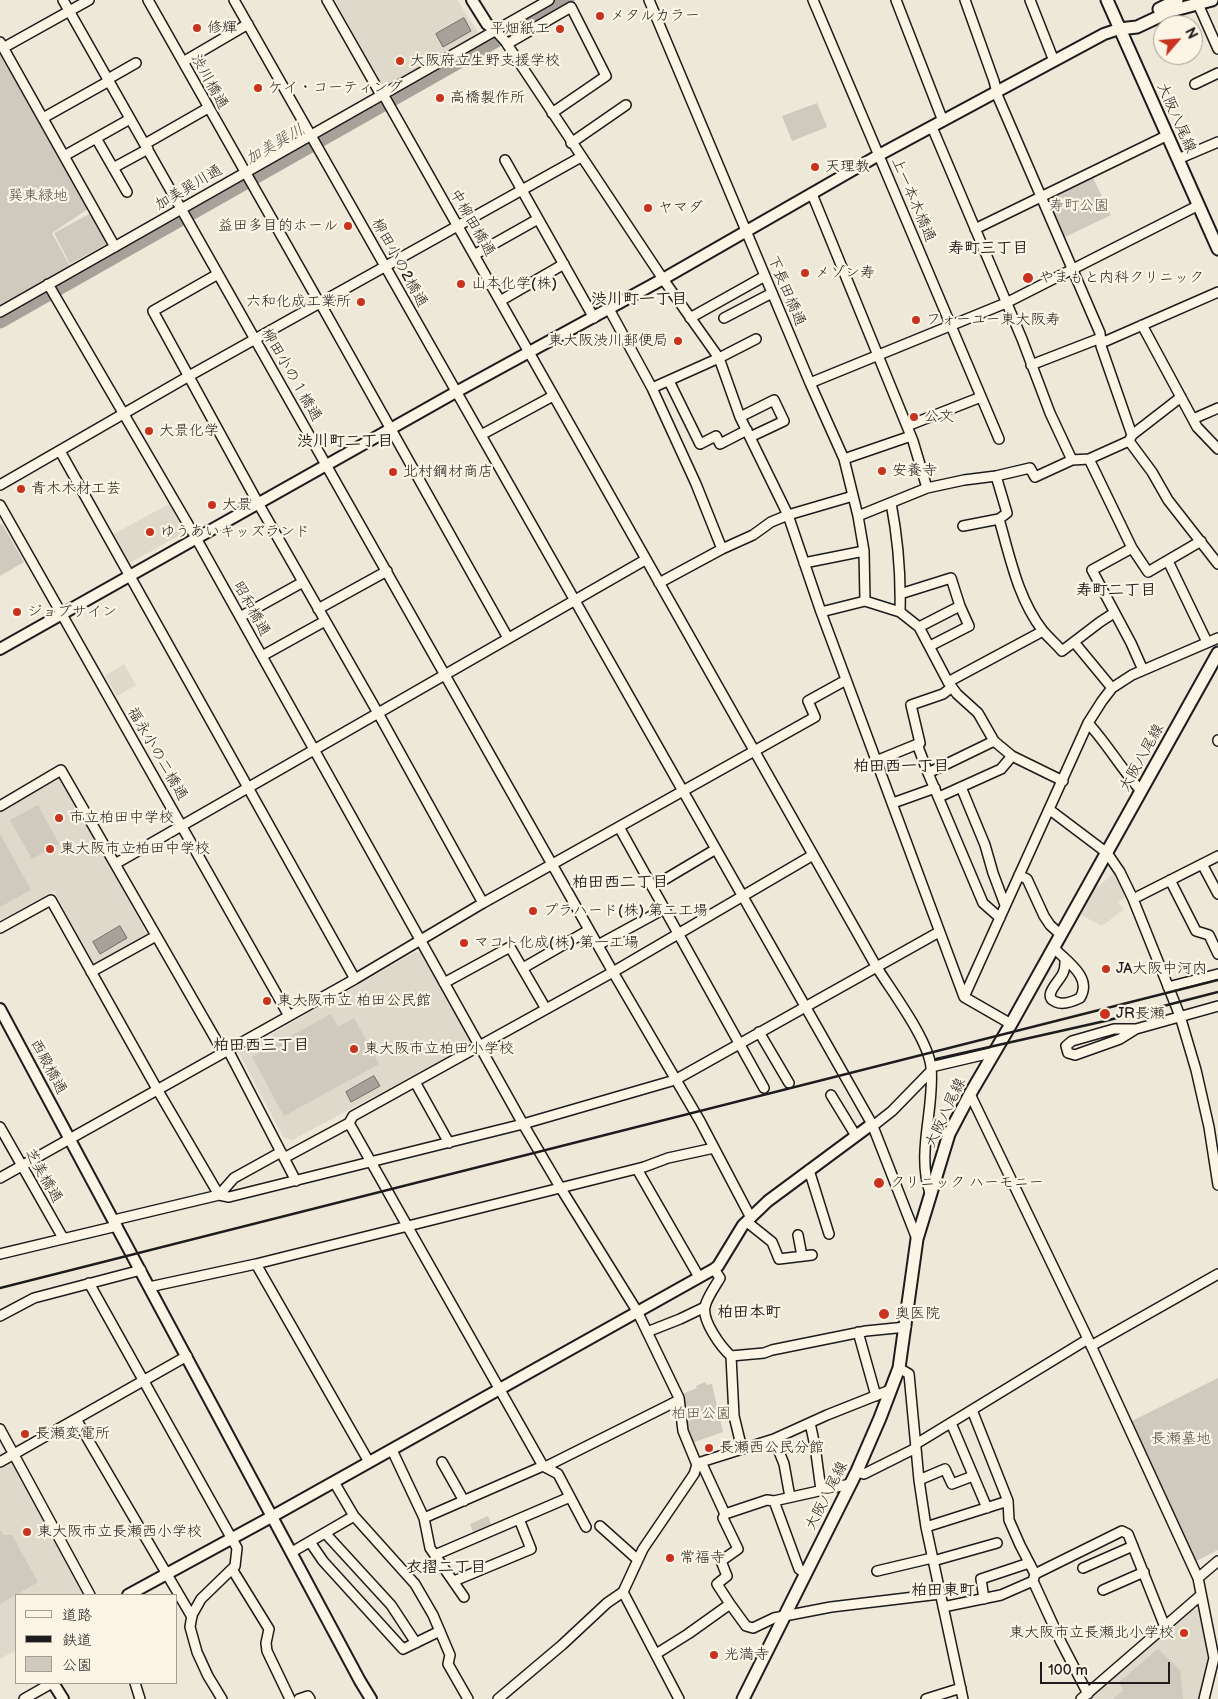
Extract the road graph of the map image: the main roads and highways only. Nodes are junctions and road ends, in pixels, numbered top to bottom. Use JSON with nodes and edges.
{"nodes":[{"id":1,"x":1107,"y":0,"type":"edge"},
{"id":2,"x":1177,"y":0,"type":"edge"},
{"id":3,"x":1212,"y":0,"type":"edge"},
{"id":4,"x":1119,"y":29,"type":"junction"},
{"id":5,"x":1218,"y":249,"type":"edge"},
{"id":6,"x":1218,"y":653,"type":"edge"},
{"id":7,"x":744,"y":1699,"type":"edge"}],
"edges":[{"from":1,"to":4,"type":"main road","name":"大阪八尾線"},
{"from":2,"to":4,"type":"main road"},
{"from":3,"to":4,"type":"main road"},
{"from":4,"to":5,"type":"main road","name":"大阪八尾線"},
{"from":6,"to":7,"type":"main road","name":"大阪八尾線"}]}
